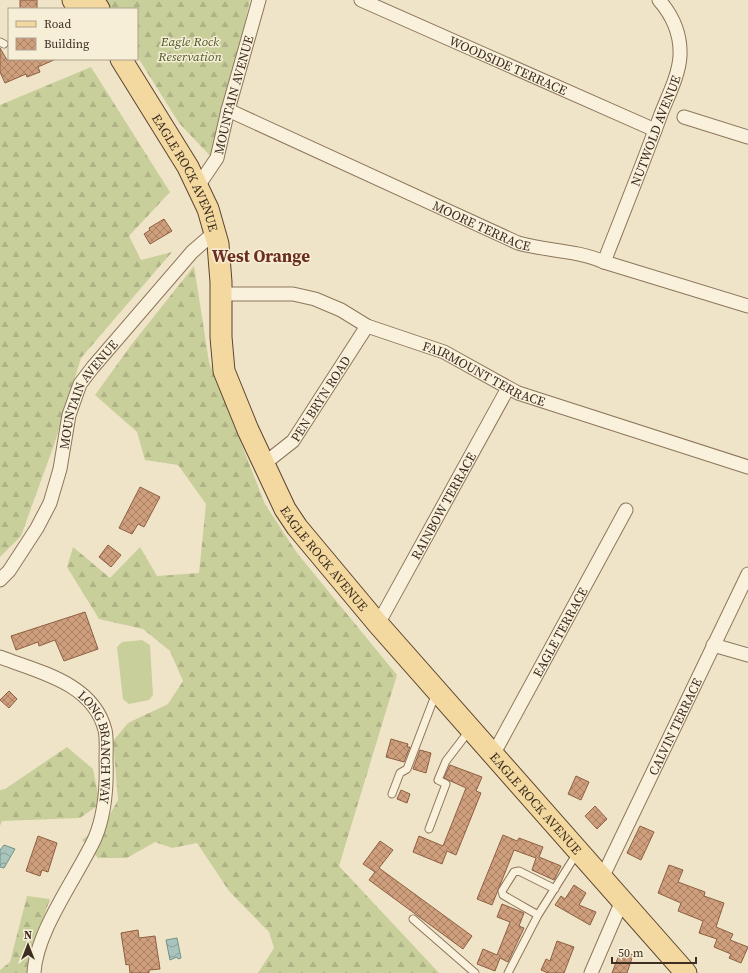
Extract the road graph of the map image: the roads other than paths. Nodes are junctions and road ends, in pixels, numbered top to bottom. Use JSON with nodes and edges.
{"nodes":[{"id":1,"x":73,"y":0,"type":"edge"},
{"id":2,"x":259,"y":0,"type":"edge"},
{"id":3,"x":361,"y":0,"type":"edge"},
{"id":4,"x":660,"y":0,"type":"edge"},
{"id":5,"x":91,"y":4,"type":"edge"},
{"id":6,"x":122,"y":60,"type":"edge"},
{"id":7,"x":228,"y":110,"type":"junction"},
{"id":8,"x":684,"y":117,"type":"dead end"},
{"id":9,"x":655,"y":130,"type":"junction"},
{"id":10,"x":748,"y":137,"type":"edge"},
{"id":11,"x":198,"y":186,"type":"junction"},
{"id":12,"x":215,"y":232,"type":"junction"},
{"id":13,"x":604,"y":262,"type":"junction"},
{"id":14,"x":220,"y":294,"type":"junction"},
{"id":15,"x":748,"y":306,"type":"edge"},
{"id":16,"x":367,"y":326,"type":"junction"},
{"id":17,"x":508,"y":388,"type":"junction"},
{"id":18,"x":265,"y":463,"type":"junction"},
{"id":19,"x":748,"y":467,"type":"edge"},
{"id":20,"x":626,"y":510,"type":"dead end"},
{"id":21,"x":748,"y":574,"type":"edge"},
{"id":22,"x":0,"y":580,"type":"edge"},
{"id":23,"x":378,"y":624,"type":"junction"},
{"id":24,"x":714,"y":644,"type":"junction"},
{"id":25,"x":748,"y":655,"type":"edge"},
{"id":26,"x":0,"y":657,"type":"edge"},
{"id":27,"x":436,"y":690,"type":"junction"},
{"id":28,"x":470,"y":729,"type":"junction"},
{"id":29,"x":493,"y":755,"type":"junction"},
{"id":30,"x":392,"y":794,"type":"dead end"},
{"id":31,"x":429,"y":829,"type":"dead end"},
{"id":32,"x":578,"y":852,"type":"junction"},
{"id":33,"x":602,"y":878,"type":"junction"},
{"id":34,"x":555,"y":889,"type":"junction"},
{"id":35,"x":622,"y":901,"type":"junction"},
{"id":36,"x":538,"y":915,"type":"junction"},
{"id":37,"x":413,"y":919,"type":"dead end"},
{"id":38,"x":34,"y":973,"type":"edge"},
{"id":39,"x":475,"y":973,"type":"edge"},
{"id":40,"x":508,"y":973,"type":"edge"},
{"id":41,"x":591,"y":973,"type":"edge"},
{"id":42,"x":686,"y":973,"type":"edge"}],
"edges":[{"from":1,"to":5,"type":"main road"},
{"from":2,"to":7,"type":"street","name":"MOUNTAIN AVENUE"},
{"from":3,"to":9,"type":"street","name":"WOODSIDE TERRACE"},
{"from":4,"to":9,"type":"street","name":"NUTWOLD AVENUE"},
{"from":6,"to":11,"type":"main road","name":"EAGLE ROCK AVENUE"},
{"from":7,"to":11,"type":"street","name":"MOUNTAIN AVENUE"},
{"from":7,"to":13,"type":"street","name":"MOORE TERRACE"},
{"from":8,"to":10,"type":"street"},
{"from":9,"to":13,"type":"street","name":"NUTWOLD AVENUE"},
{"from":11,"to":12,"type":"main road","name":"EAGLE ROCK AVENUE"},
{"from":12,"to":14,"type":"main road","name":"EAGLE ROCK AVENUE"},
{"from":12,"to":22,"type":"street","name":"MOUNTAIN AVENUE"},
{"from":13,"to":15,"type":"street","name":"MOORE TERRACE"},
{"from":14,"to":16,"type":"street","name":"FAIRMOUNT TERRACE"},
{"from":14,"to":18,"type":"main road","name":"EAGLE ROCK AVENUE"},
{"from":16,"to":17,"type":"street","name":"FAIRMOUNT TERRACE"},
{"from":16,"to":18,"type":"street","name":"PEN BRYN ROAD"},
{"from":17,"to":19,"type":"street","name":"FAIRMOUNT TERRACE"},
{"from":17,"to":23,"type":"street","name":"RAINBOW TERRACE"},
{"from":18,"to":23,"type":"main road","name":"EAGLE ROCK AVENUE"},
{"from":20,"to":29,"type":"street","name":"EAGLE TERRACE"},
{"from":21,"to":24,"type":"street","name":"CALVIN TERRACE"},
{"from":23,"to":27,"type":"main road","name":"EAGLE ROCK AVENUE"},
{"from":24,"to":25,"type":"street"},
{"from":24,"to":33,"type":"street","name":"CALVIN TERRACE"},
{"from":26,"to":38,"type":"street","name":"LONG BRANCH WAY"},
{"from":27,"to":28,"type":"main road","name":"EAGLE ROCK AVENUE"},
{"from":27,"to":30,"type":"lane"},
{"from":28,"to":29,"type":"main road","name":"EAGLE ROCK AVENUE"},
{"from":28,"to":31,"type":"lane"},
{"from":29,"to":32,"type":"main road","name":"EAGLE ROCK AVENUE"},
{"from":32,"to":33,"type":"main road","name":"EAGLE ROCK AVENUE"},
{"from":32,"to":34,"type":"lane"},
{"from":33,"to":35,"type":"main road","name":"EAGLE ROCK AVENUE"},
{"from":34,"to":36,"type":"lane"},
{"from":34,"to":36,"type":"lane"},
{"from":35,"to":41,"type":"street"},
{"from":35,"to":42,"type":"main road","name":"EAGLE ROCK AVENUE"},
{"from":36,"to":40,"type":"lane"},
{"from":37,"to":39,"type":"lane"}]}
